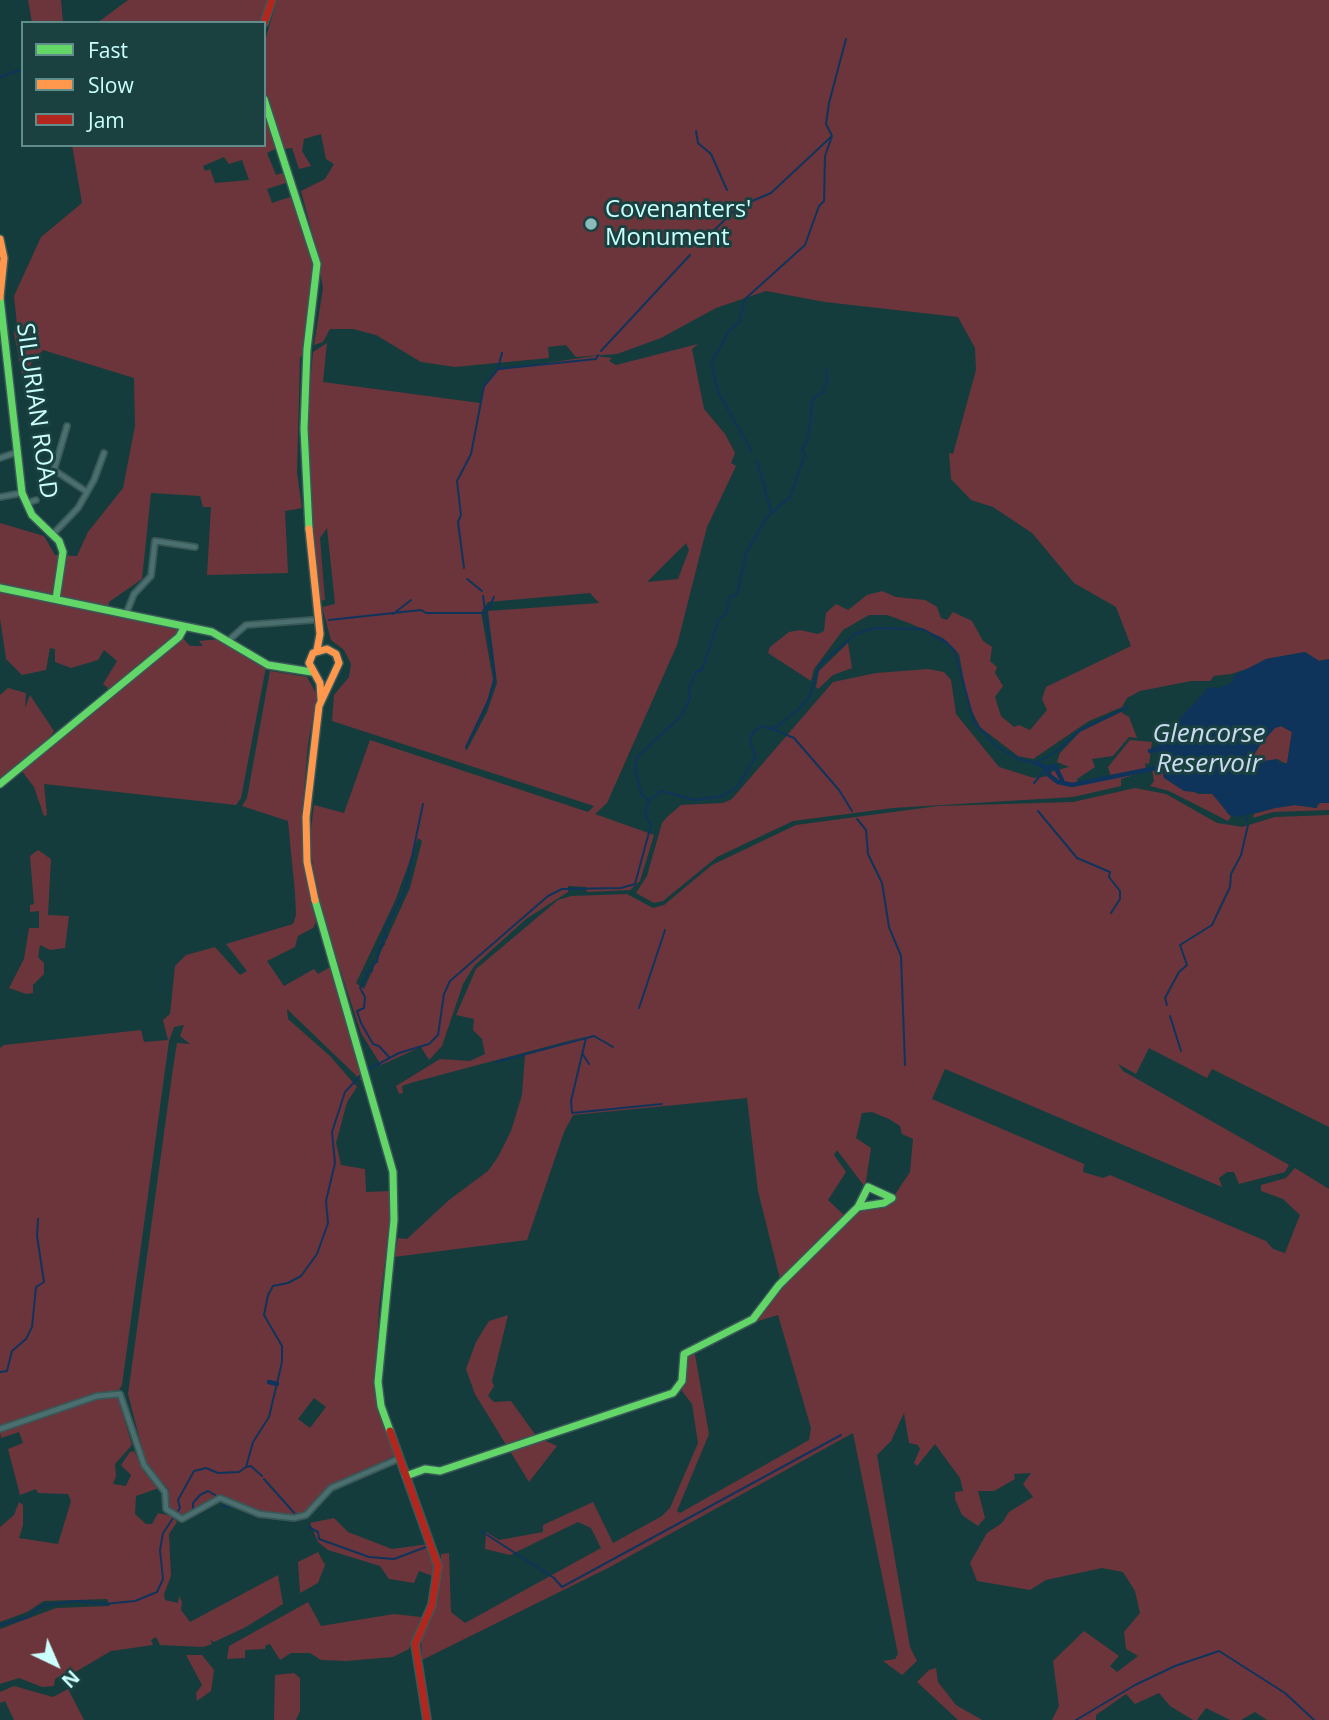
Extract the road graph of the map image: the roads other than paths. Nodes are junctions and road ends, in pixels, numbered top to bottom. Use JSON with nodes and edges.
{"nodes":[{"id":1,"x":272,"y":0,"type":"edge"},
{"id":2,"x":265,"y":21,"type":"edge"},
{"id":3,"x":266,"y":105,"type":"edge"},
{"id":4,"x":0,"y":239,"type":"edge"},
{"id":5,"x":0,"y":298,"type":"edge"},
{"id":6,"x":4,"y":349,"type":"edge"},
{"id":7,"x":67,"y":426,"type":"dead end"},
{"id":8,"x":18,"y":452,"type":"junction"},
{"id":9,"x":104,"y":453,"type":"dead end"},
{"id":10,"x":0,"y":458,"type":"edge"},
{"id":11,"x":87,"y":492,"type":"junction"},
{"id":12,"x":22,"y":493,"type":"junction"},
{"id":13,"x":0,"y":497,"type":"edge"},
{"id":14,"x":36,"y":500,"type":"dead end"},
{"id":15,"x":26,"y":503,"type":"junction"},
{"id":16,"x":53,"y":534,"type":"junction"},
{"id":17,"x":195,"y":547,"type":"dead end"},
{"id":18,"x":0,"y":588,"type":"edge"},
{"id":19,"x":56,"y":599,"type":"junction"},
{"id":20,"x":126,"y":614,"type":"junction"},
{"id":21,"x":312,"y":620,"type":"dead end"},
{"id":22,"x":184,"y":628,"type":"junction"},
{"id":23,"x":320,"y":634,"type":"junction"},
{"id":24,"x":229,"y":640,"type":"junction"},
{"id":25,"x":327,"y":649,"type":"junction"},
{"id":26,"x":317,"y":650,"type":"junction"},
{"id":27,"x":310,"y":658,"type":"junction"},
{"id":28,"x":289,"y":668,"type":"junction"},
{"id":29,"x":314,"y":674,"type":"junction"},
{"id":30,"x":333,"y":676,"type":"junction"},
{"id":31,"x":321,"y":699,"type":"junction"},
{"id":32,"x":0,"y":784,"type":"edge"},
{"id":33,"x":858,"y":1207,"type":"dead end"},
{"id":34,"x":0,"y":1429,"type":"edge"},
{"id":35,"x":399,"y":1459,"type":"junction"},
{"id":36,"x":406,"y":1476,"type":"junction"},
{"id":37,"x":427,"y":1720,"type":"edge"}],
"edges":[{"from":1,"to":2,"type":"main road"},
{"from":3,"to":23,"type":"main road"},
{"from":4,"to":5,"type":"main road","name":"SILURIAN ROAD"},
{"from":5,"to":6,"type":"main road","name":"SILURIAN ROAD"},
{"from":6,"to":8,"type":"main road","name":"SILURIAN ROAD"},
{"from":7,"to":11,"type":"street"},
{"from":8,"to":10,"type":"street"},
{"from":8,"to":12,"type":"main road","name":"SILURIAN ROAD"},
{"from":9,"to":11,"type":"street"},
{"from":11,"to":16,"type":"street"},
{"from":12,"to":13,"type":"street"},
{"from":12,"to":15,"type":"main road","name":"SILURIAN ROAD"},
{"from":14,"to":15,"type":"street"},
{"from":15,"to":16,"type":"main road","name":"SILURIAN ROAD"},
{"from":16,"to":19,"type":"main road","name":"SILURIAN ROAD"},
{"from":17,"to":20,"type":"street"},
{"from":18,"to":19,"type":"main road"},
{"from":19,"to":20,"type":"main road"},
{"from":20,"to":22,"type":"main road"},
{"from":21,"to":24,"type":"street"},
{"from":22,"to":24,"type":"main road"},
{"from":22,"to":32,"type":"main road"},
{"from":23,"to":25,"type":"main road"},
{"from":23,"to":26,"type":"main road"},
{"from":24,"to":28,"type":"main road"},
{"from":25,"to":26,"type":"main road"},
{"from":25,"to":30,"type":"main road"},
{"from":26,"to":27,"type":"main road"},
{"from":27,"to":28,"type":"main road"},
{"from":27,"to":29,"type":"main road"},
{"from":28,"to":29,"type":"main road"},
{"from":29,"to":30,"type":"main road"},
{"from":29,"to":31,"type":"main road"},
{"from":30,"to":31,"type":"main road"},
{"from":31,"to":35,"type":"main road"},
{"from":33,"to":36,"type":"main road"},
{"from":34,"to":35,"type":"street"},
{"from":35,"to":36,"type":"main road"},
{"from":36,"to":37,"type":"main road"}]}
